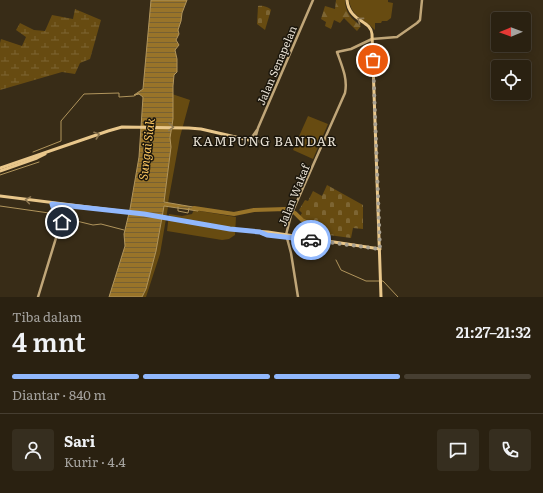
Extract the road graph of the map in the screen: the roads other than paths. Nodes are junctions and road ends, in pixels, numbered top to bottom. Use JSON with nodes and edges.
{"nodes":[{"id":1,"x":313,"y":0,"type":"edge"},
{"id":2,"x":347,"y":0,"type":"edge"},
{"id":3,"x":422,"y":0,"type":"edge"},
{"id":4,"x":372,"y":39,"type":"junction"},
{"id":5,"x":258,"y":128,"type":"junction"},
{"id":6,"x":251,"y":140,"type":"joint"},
{"id":7,"x":263,"y":144,"type":"dead end"},
{"id":8,"x":0,"y":170,"type":"edge"},
{"id":9,"x":0,"y":196,"type":"edge"},
{"id":10,"x":52,"y":204,"type":"junction"},
{"id":11,"x":287,"y":236,"type":"junction"},
{"id":12,"x":380,"y":249,"type":"junction"},
{"id":13,"x":38,"y":297,"type":"edge"},
{"id":14,"x":298,"y":297,"type":"edge"},
{"id":15,"x":381,"y":297,"type":"edge"}],
"edges":[{"from":1,"to":5,"type":"main road","name":"Jalan Senapelan"},
{"from":4,"to":2,"type":"main road","one_way":true},
{"from":3,"to":4,"type":"main road"},
{"from":4,"to":11,"type":"main road","name":"Jalan Wakaf"},
{"from":4,"to":12,"type":"main road"},
{"from":5,"to":6,"type":"main road"},
{"from":5,"to":7,"type":"main road","name":"Jalan Senapelan"},
{"from":8,"to":6,"type":"main road","one_way":true},
{"from":10,"to":9,"type":"main road","one_way":true},
{"from":10,"to":11,"type":"main road"},
{"from":10,"to":13,"type":"main road"},
{"from":11,"to":12,"type":"main road"},
{"from":11,"to":14,"type":"main road"},
{"from":12,"to":15,"type":"main road"}]}
